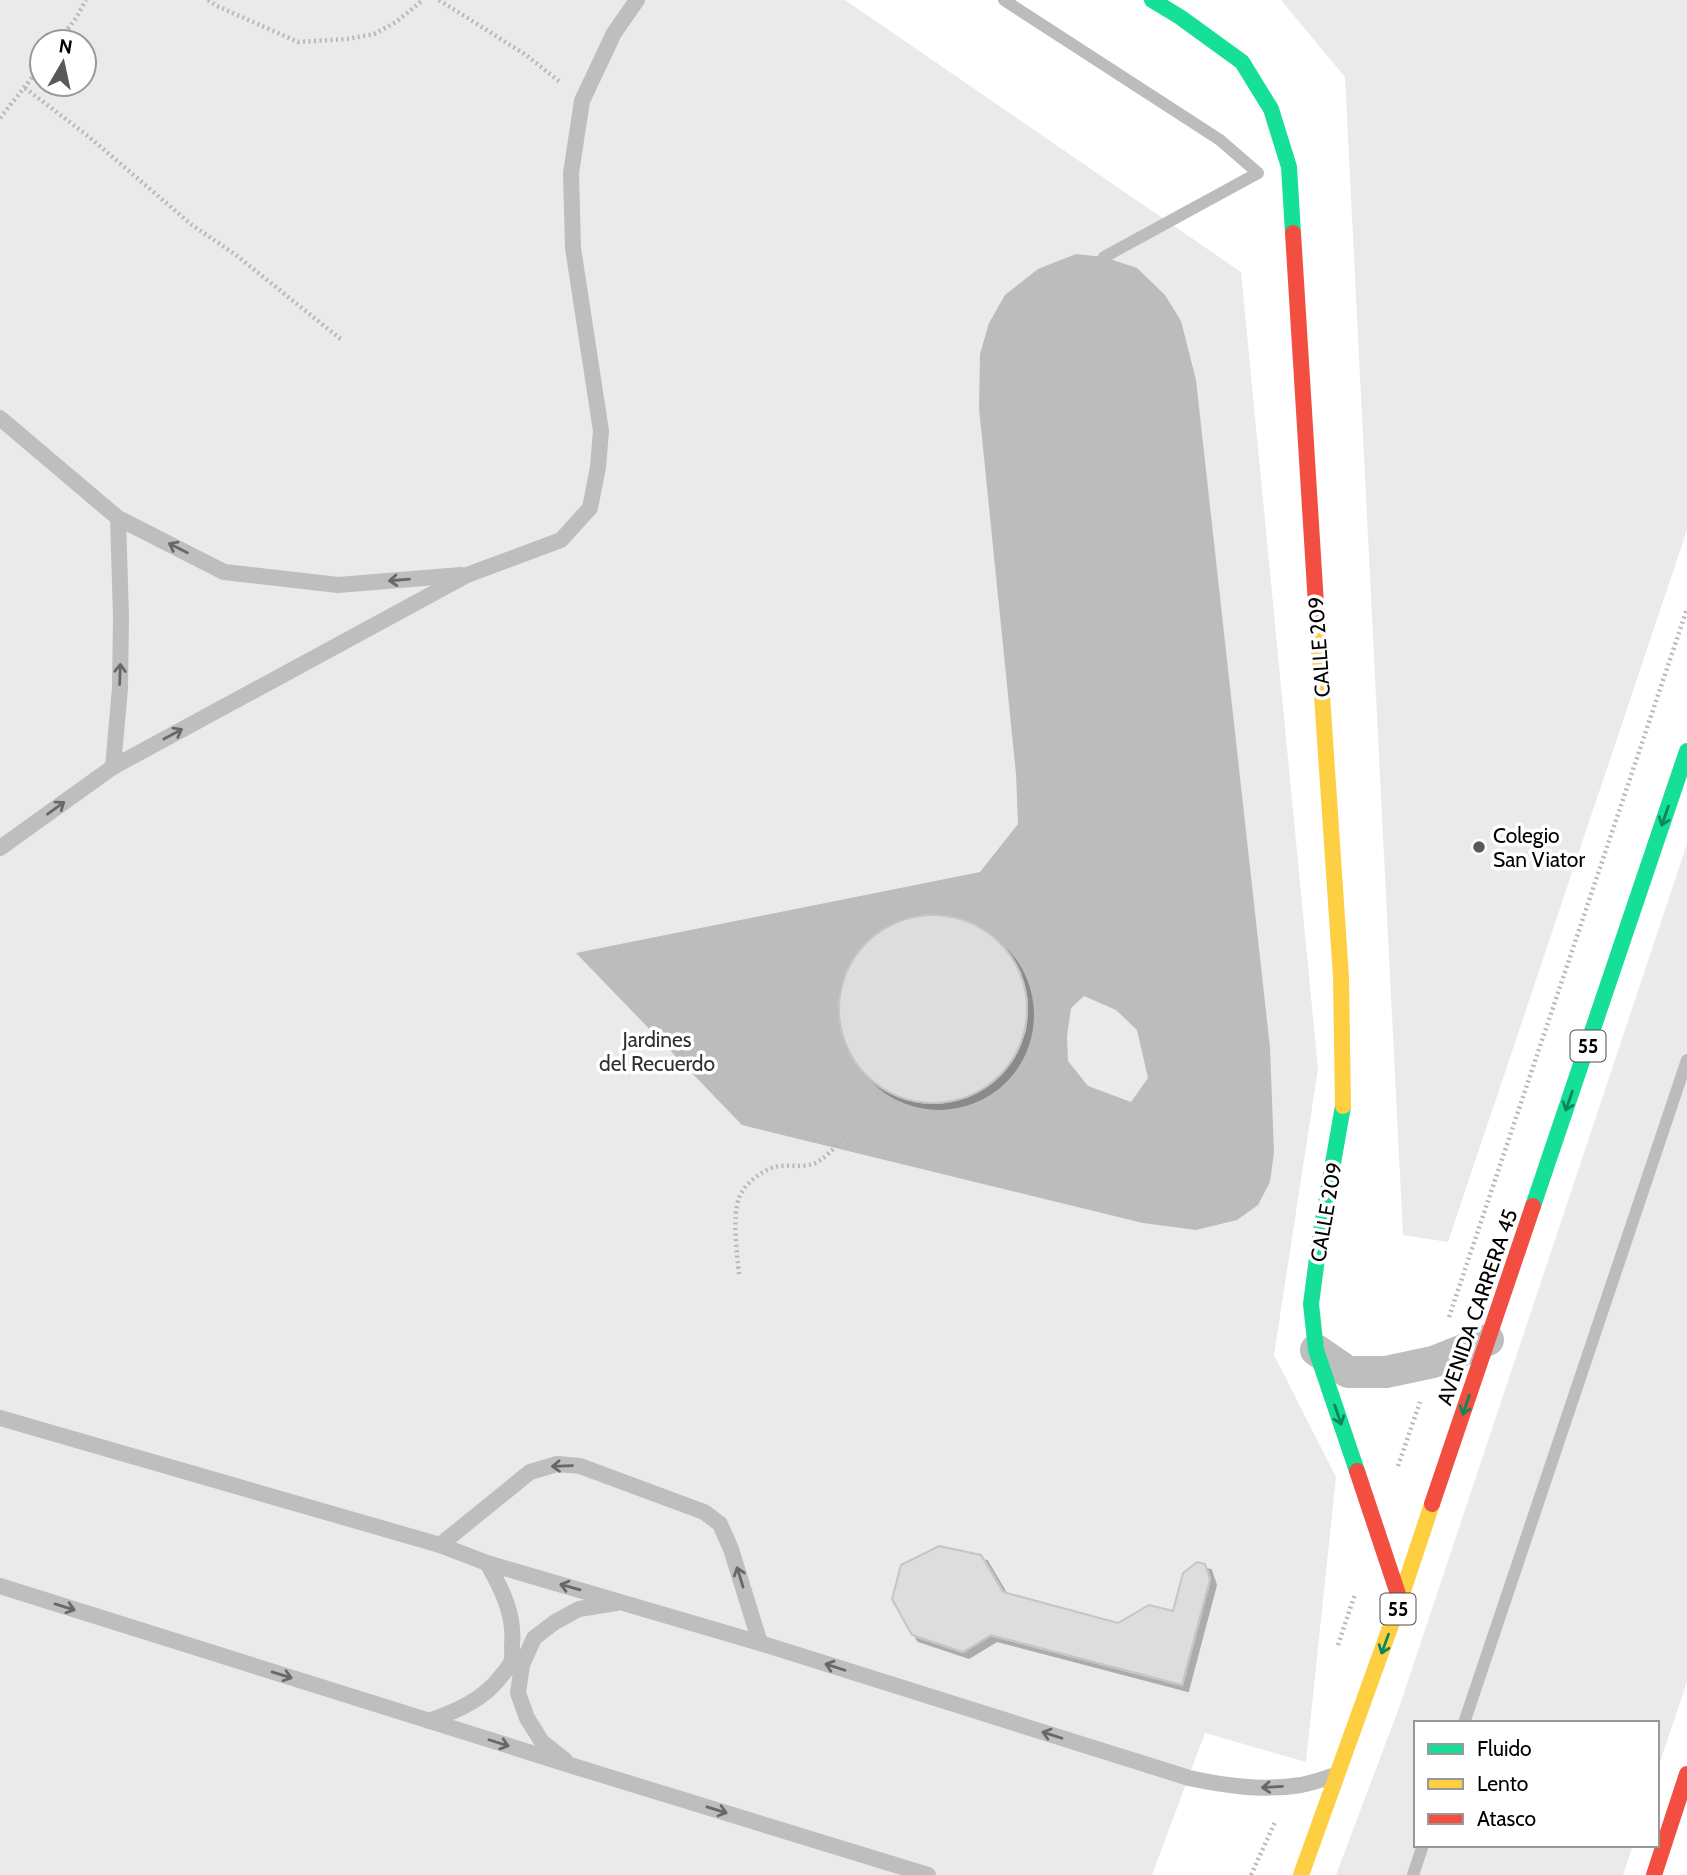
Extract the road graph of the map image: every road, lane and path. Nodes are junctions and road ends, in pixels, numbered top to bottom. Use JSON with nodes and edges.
{"nodes":[{"id":1,"x":86,"y":0,"type":"edge"},
{"id":2,"x":208,"y":0,"type":"edge"},
{"id":3,"x":423,"y":0,"type":"edge"},
{"id":4,"x":439,"y":0,"type":"edge"},
{"id":5,"x":637,"y":0,"type":"edge"},
{"id":6,"x":1152,"y":0,"type":"edge"},
{"id":7,"x":68,"y":28,"type":"edge"},
{"id":8,"x":28,"y":84,"type":"edge"},
{"id":9,"x":25,"y":88,"type":"junction"},
{"id":10,"x":582,"y":101,"type":"junction"},
{"id":11,"x":0,"y":118,"type":"edge"},
{"id":12,"x":343,"y":341,"type":"dead end"},
{"id":13,"x":0,"y":418,"type":"edge"},
{"id":14,"x":118,"y":518,"type":"junction"},
{"id":15,"x":467,"y":575,"type":"junction"},
{"id":16,"x":1687,"y":609,"type":"edge"},
{"id":17,"x":1687,"y":751,"type":"edge"},
{"id":18,"x":113,"y":767,"type":"junction"},
{"id":19,"x":0,"y":848,"type":"edge"},
{"id":20,"x":879,"y":1094,"type":"dead end"},
{"id":21,"x":739,"y":1274,"type":"dead end"},
{"id":22,"x":1488,"y":1340,"type":"junction"},
{"id":23,"x":1316,"y":1350,"type":"junction"},
{"id":24,"x":1433,"y":1362,"type":"junction"},
{"id":25,"x":0,"y":1418,"type":"edge"},
{"id":26,"x":1377,"y":1530,"type":"junction"},
{"id":27,"x":440,"y":1545,"type":"junction"},
{"id":28,"x":487,"y":1563,"type":"junction"},
{"id":29,"x":0,"y":1586,"type":"edge"},
{"id":30,"x":1355,"y":1594,"type":"dead end"},
{"id":31,"x":1401,"y":1600,"type":"junction"},
{"id":32,"x":622,"y":1602,"type":"junction"},
{"id":33,"x":760,"y":1643,"type":"junction"},
{"id":34,"x":1338,"y":1645,"type":"dead end"},
{"id":35,"x":429,"y":1721,"type":"junction"},
{"id":36,"x":573,"y":1766,"type":"junction"},
{"id":37,"x":1339,"y":1774,"type":"junction"},
{"id":38,"x":1687,"y":1774,"type":"edge"},
{"id":39,"x":1291,"y":1786,"type":"junction"},
{"id":40,"x":928,"y":1875,"type":"edge"},
{"id":41,"x":1251,"y":1875,"type":"edge"},
{"id":42,"x":1301,"y":1875,"type":"edge"},
{"id":43,"x":1654,"y":1875,"type":"edge"}],
"edges":[{"from":1,"to":7,"type":"path"},
{"from":2,"to":3,"type":"path"},
{"from":4,"to":10,"type":"path"},
{"from":5,"to":10,"type":"lane"},
{"from":6,"to":23,"type":"main road","name":"CALLE 209"},
{"from":8,"to":9,"type":"path"},
{"from":9,"to":11,"type":"path"},
{"from":9,"to":12,"type":"path"},
{"from":10,"to":15,"type":"lane"},
{"from":13,"to":14,"type":"lane"},
{"from":15,"to":14,"type":"lane","one_way":true},
{"from":18,"to":14,"type":"lane","one_way":true},
{"from":18,"to":15,"type":"lane","one_way":true},
{"from":16,"to":24,"type":"path"},
{"from":17,"to":22,"type":"main road","name":"AVENIDA CARRERA 45","number":"55","one_way":true},
{"from":19,"to":18,"type":"lane","one_way":true},
{"from":20,"to":21,"type":"path"},
{"from":22,"to":24,"type":"street"},
{"from":22,"to":31,"type":"main road","name":"AVENIDA CARRERA 45","number":"55","one_way":true},
{"from":23,"to":24,"type":"street"},
{"from":23,"to":26,"type":"main road","name":"CALLE 209","one_way":true},
{"from":24,"to":26,"type":"path"},
{"from":25,"to":27,"type":"lane"},
{"from":26,"to":31,"type":"main road","name":"CALLE 209"},
{"from":27,"to":28,"type":"lane"},
{"from":33,"to":27,"type":"lane","one_way":true},
{"from":32,"to":28,"type":"lane","one_way":true},
{"from":28,"to":35,"type":"lane"},
{"from":29,"to":35,"type":"lane","one_way":true},
{"from":30,"to":34,"type":"path"},
{"from":31,"to":37,"type":"main road","name":"AVENIDA CARRERA 45","number":"55","one_way":true},
{"from":32,"to":33,"type":"lane"},
{"from":32,"to":36,"type":"lane"},
{"from":39,"to":33,"type":"lane","one_way":true},
{"from":35,"to":36,"type":"lane","one_way":true},
{"from":36,"to":40,"type":"lane","one_way":true},
{"from":37,"to":39,"type":"lane"},
{"from":37,"to":42,"type":"main road","name":"AVENIDA CARRERA 45","number":"55"},
{"from":38,"to":43,"type":"main road"},
{"from":39,"to":41,"type":"path"}]}
